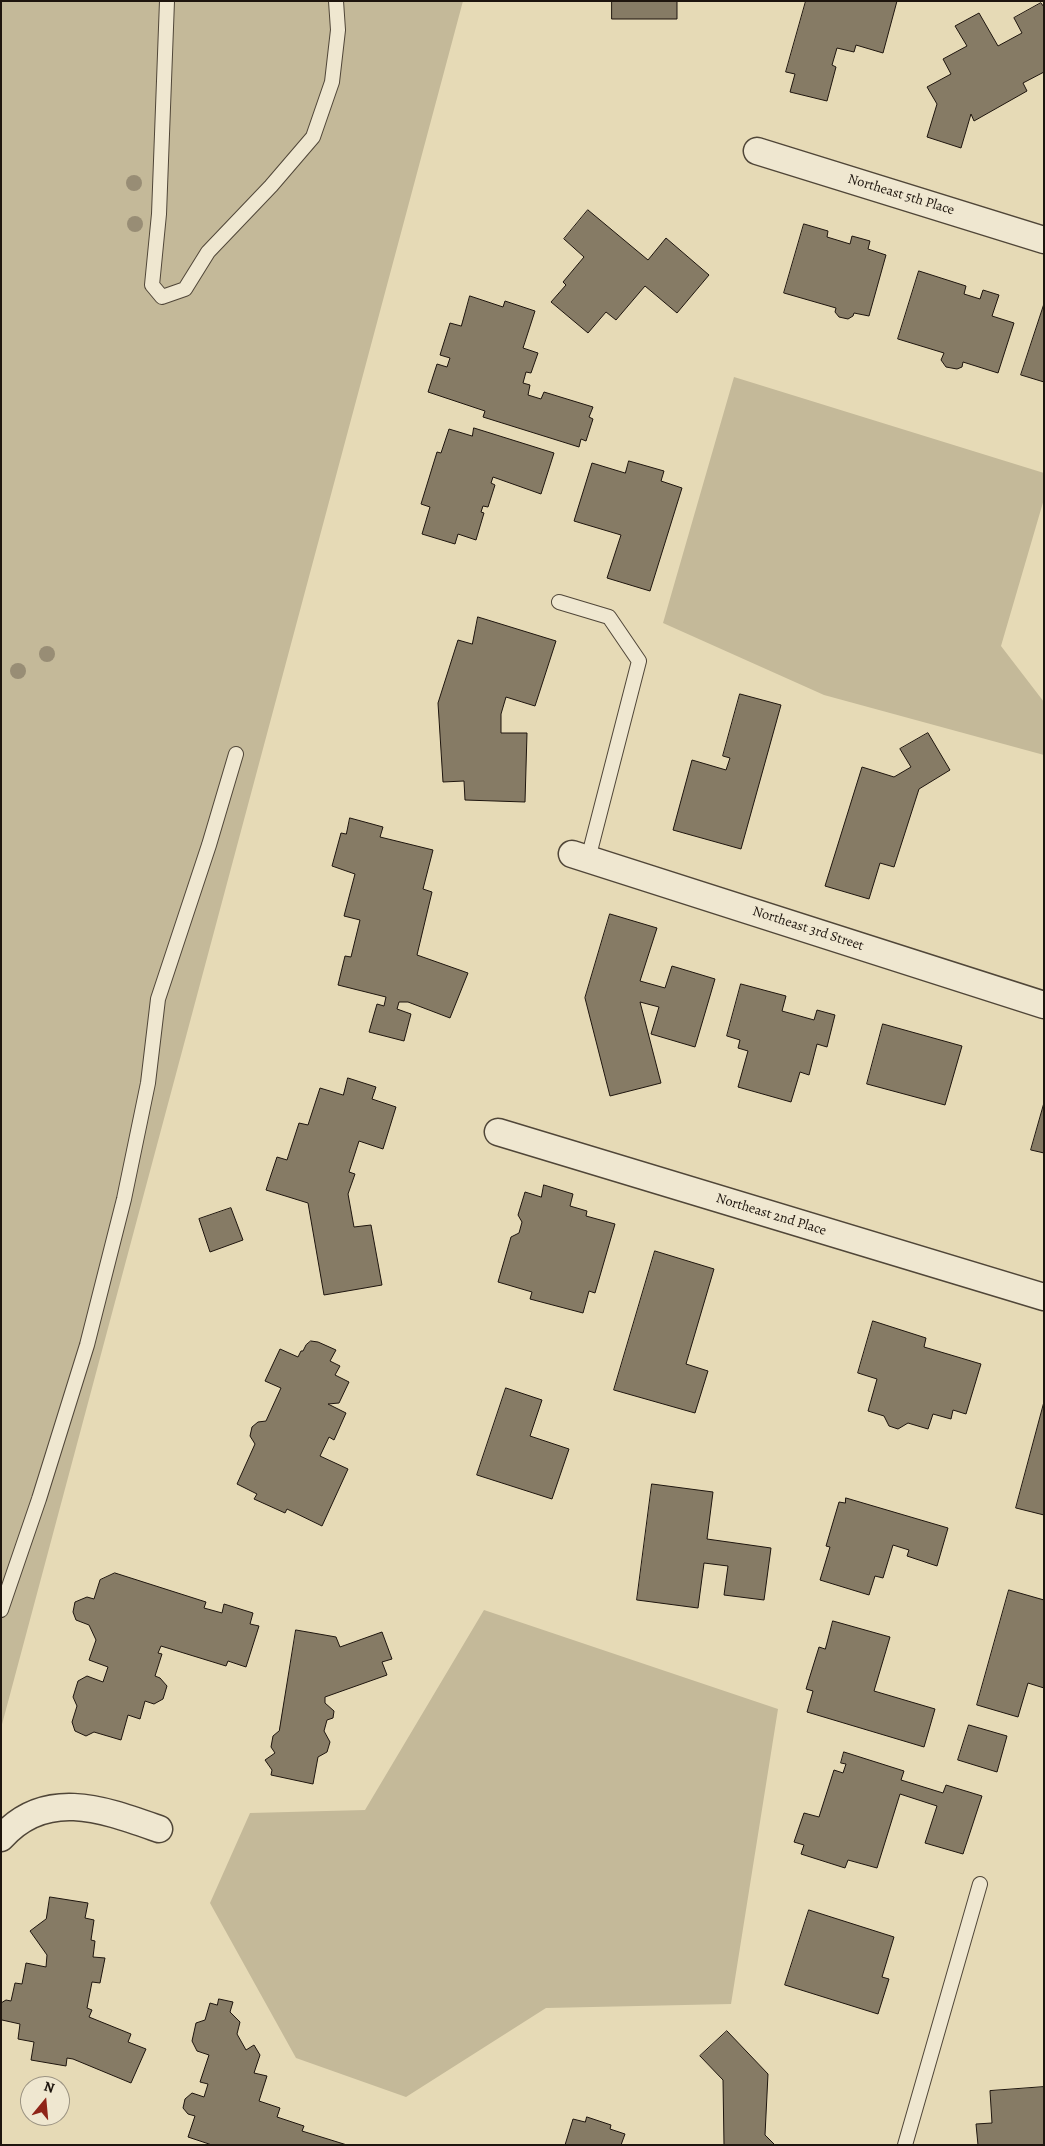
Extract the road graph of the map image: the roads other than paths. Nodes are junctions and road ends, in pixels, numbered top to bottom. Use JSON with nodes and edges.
{"nodes":[{"id":1,"x":167,"y":1,"type":"edge"},
{"id":2,"x":336,"y":1,"type":"edge"},
{"id":3,"x":758,"y":151,"type":"dead end"},
{"id":4,"x":1044,"y":240,"type":"edge"},
{"id":5,"x":559,"y":602,"type":"dead end"},
{"id":6,"x":236,"y":754,"type":"dead end"},
{"id":7,"x":580,"y":856,"type":"joint"},
{"id":8,"x":1044,"y":1005,"type":"edge"},
{"id":9,"x":498,"y":1132,"type":"dead end"},
{"id":10,"x":1044,"y":1297,"type":"edge"},
{"id":11,"x":1,"y":1610,"type":"edge"},
{"id":12,"x":159,"y":1829,"type":"dead end"},
{"id":13,"x":3,"y":1832,"type":"edge"},
{"id":14,"x":980,"y":1884,"type":"dead end"},
{"id":15,"x":905,"y":2145,"type":"edge"}],
"edges":[{"from":1,"to":2,"type":"lane"},
{"from":3,"to":4,"type":"street","name":"Northeast 5th Place"},
{"from":5,"to":7,"type":"lane"},
{"from":6,"to":11,"type":"lane"},
{"from":7,"to":8,"type":"street","name":"Northeast 3rd Street"},
{"from":9,"to":10,"type":"street","name":"Northeast 2nd Place"},
{"from":12,"to":13,"type":"street"},
{"from":14,"to":15,"type":"lane"}]}
